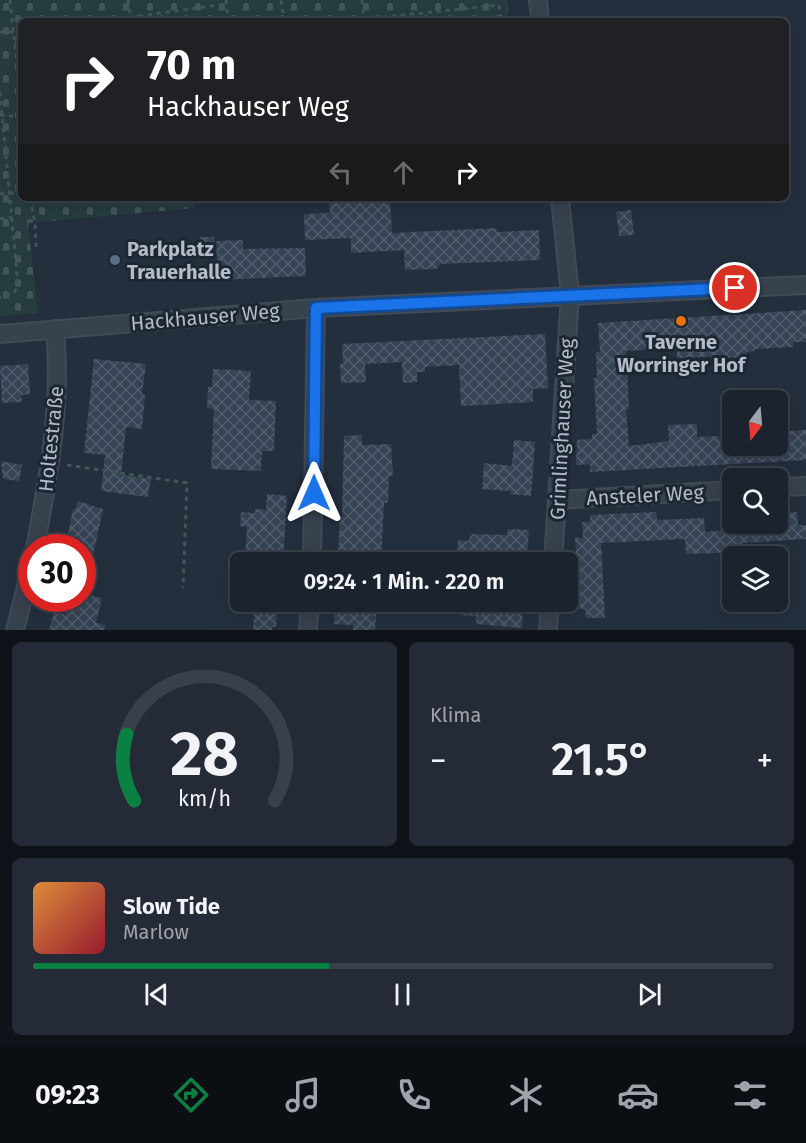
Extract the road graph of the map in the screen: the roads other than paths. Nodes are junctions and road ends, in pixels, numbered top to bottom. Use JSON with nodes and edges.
{"nodes":[{"id":1,"x":538,"y":0,"type":"edge"},
{"id":2,"x":540,"y":18,"type":"edge"},
{"id":3,"x":560,"y":201,"type":"edge"},
{"id":4,"x":806,"y":285,"type":"edge"},
{"id":5,"x":570,"y":295,"type":"junction"},
{"id":6,"x":316,"y":308,"type":"junction"},
{"id":7,"x":55,"y":329,"type":"junction"},
{"id":8,"x":0,"y":334,"type":"edge"},
{"id":9,"x":806,"y":486,"type":"edge"},
{"id":10,"x":788,"y":487,"type":"edge"},
{"id":11,"x":722,"y":491,"type":"edge"},
{"id":12,"x":558,"y":500,"type":"junction"},
{"id":13,"x":37,"y":534,"type":"edge"},
{"id":14,"x":312,"y":552,"type":"edge"},
{"id":15,"x":554,"y":552,"type":"edge"},
{"id":16,"x":20,"y":612,"type":"edge"},
{"id":17,"x":309,"y":612,"type":"edge"},
{"id":18,"x":549,"y":612,"type":"edge"},
{"id":19,"x":15,"y":630,"type":"edge"},
{"id":20,"x":308,"y":630,"type":"edge"},
{"id":21,"x":548,"y":630,"type":"edge"}],
"edges":[{"from":1,"to":2,"type":"street"},
{"from":3,"to":5,"type":"street","name":"Grimlinghauser Weg"},
{"from":4,"to":5,"type":"street","name":"Hackhauser Weg"},
{"from":5,"to":6,"type":"street","name":"Hackhauser Weg"},
{"from":5,"to":12,"type":"street","name":"Grimlinghauser Weg"},
{"from":6,"to":7,"type":"street","name":"Hackhauser Weg"},
{"from":6,"to":14,"type":"street"},
{"from":7,"to":8,"type":"street","name":"Hackhauser Weg"},
{"from":7,"to":13,"type":"street","name":"Holtestraße"},
{"from":9,"to":10,"type":"street"},
{"from":11,"to":12,"type":"street","name":"Ansteler Weg"},
{"from":12,"to":15,"type":"street","name":"Grimlinghauser Weg"},
{"from":16,"to":19,"type":"street"},
{"from":17,"to":20,"type":"street"},
{"from":18,"to":21,"type":"street"}]}
